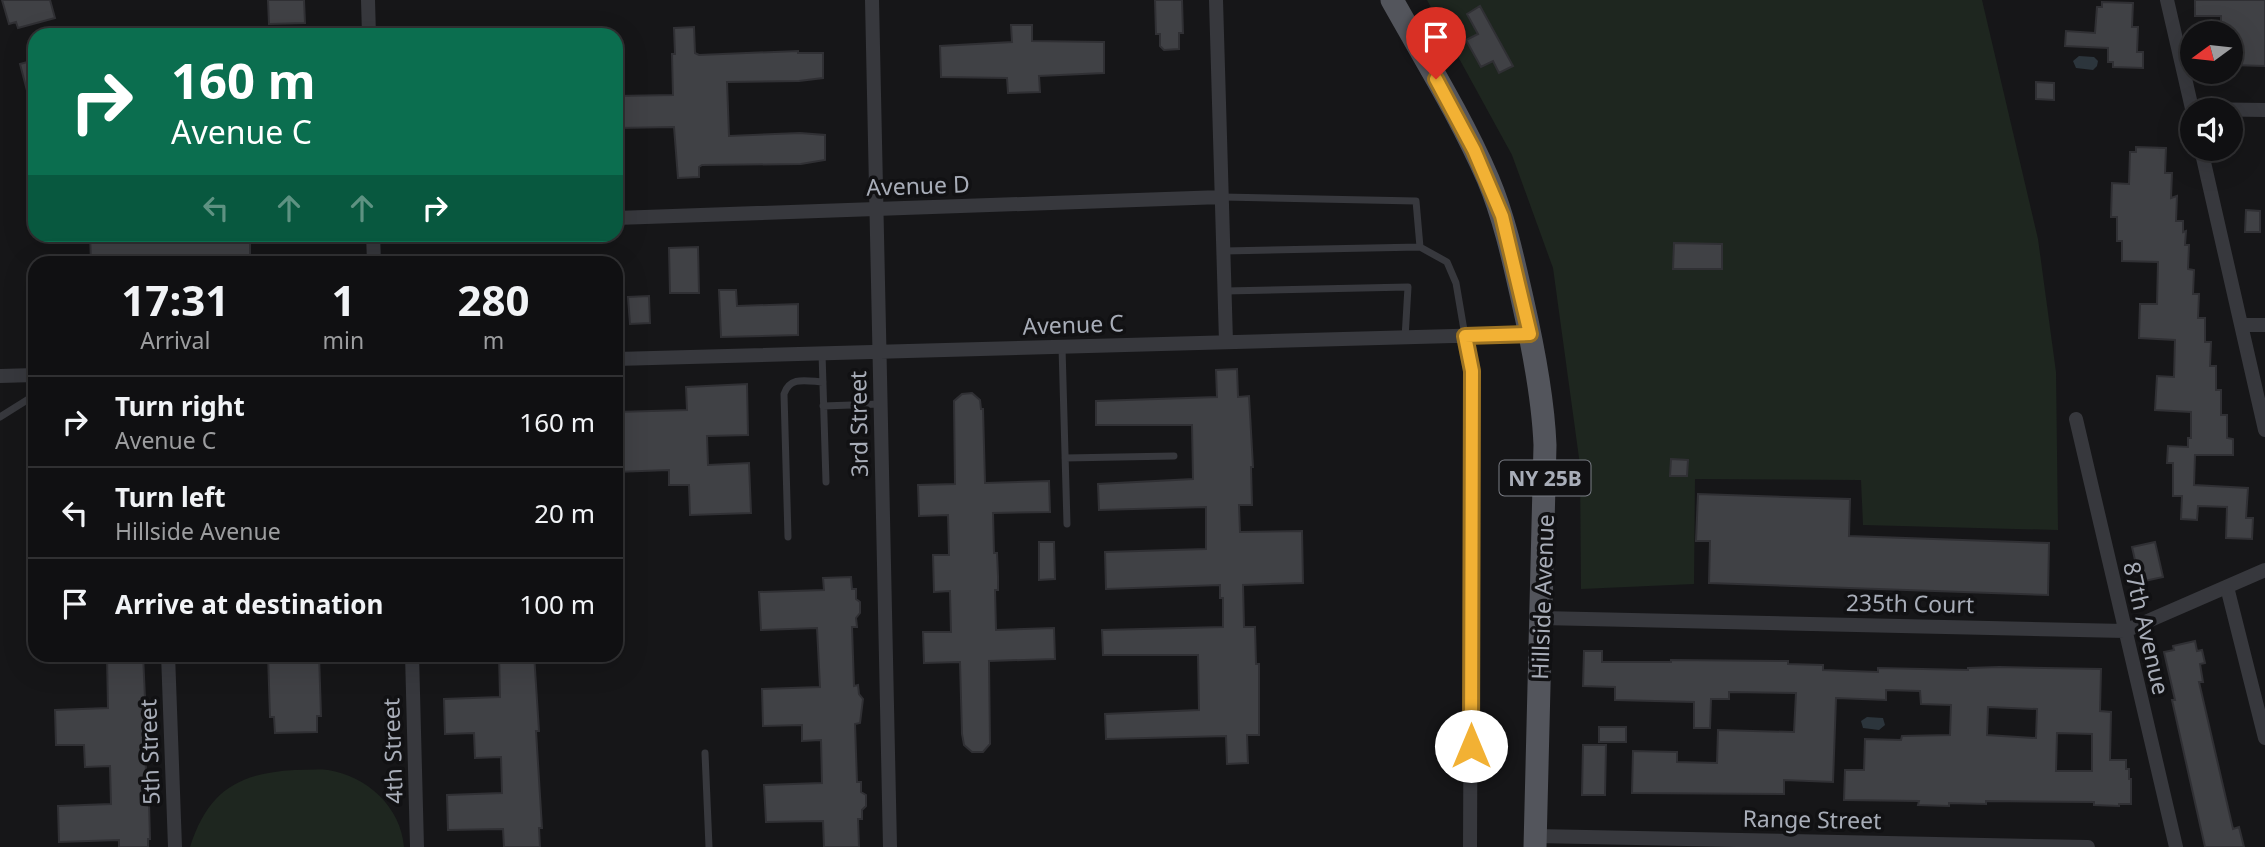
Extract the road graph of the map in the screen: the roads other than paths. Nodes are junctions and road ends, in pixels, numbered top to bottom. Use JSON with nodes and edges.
{"nodes":[{"id":1,"x":368,"y":0,"type":"edge"},
{"id":2,"x":872,"y":0,"type":"edge"},
{"id":3,"x":1216,"y":0,"type":"edge"},
{"id":4,"x":1392,"y":0,"type":"edge"},
{"id":5,"x":2167,"y":0,"type":"edge"},
{"id":6,"x":369,"y":28,"type":"edge"},
{"id":7,"x":2189,"y":98,"type":"edge"},
{"id":8,"x":2243,"y":110,"type":"edge"},
{"id":9,"x":2265,"y":110,"type":"edge"},
{"id":10,"x":2204,"y":161,"type":"edge"},
{"id":11,"x":1222,"y":197,"type":"junction"},
{"id":12,"x":875,"y":209,"type":"junction"},
{"id":13,"x":623,"y":218,"type":"edge"},
{"id":14,"x":1420,"y":247,"type":"junction"},
{"id":15,"x":1224,"y":251,"type":"junction"},
{"id":16,"x":1225,"y":290,"type":"junction"},
{"id":17,"x":2242,"y":325,"type":"junction"},
{"id":18,"x":2265,"y":325,"type":"edge"},
{"id":19,"x":1530,"y":334,"type":"junction"},
{"id":20,"x":1465,"y":336,"type":"junction"},
{"id":21,"x":1405,"y":338,"type":"junction"},
{"id":22,"x":1226,"y":342,"type":"junction"},
{"id":23,"x":1062,"y":347,"type":"junction"},
{"id":24,"x":879,"y":352,"type":"junction"},
{"id":25,"x":822,"y":354,"type":"junction"},
{"id":26,"x":623,"y":359,"type":"edge"},
{"id":27,"x":28,"y":375,"type":"edge"},
{"id":28,"x":0,"y":376,"type":"edge"},
{"id":29,"x":822,"y":382,"type":"junction"},
{"id":30,"x":28,"y":400,"type":"edge"},
{"id":31,"x":880,"y":404,"type":"junction"},
{"id":32,"x":823,"y":406,"type":"junction"},
{"id":33,"x":0,"y":417,"type":"edge"},
{"id":34,"x":2076,"y":419,"type":"dead end"},
{"id":35,"x":2265,"y":430,"type":"edge"},
{"id":36,"x":1174,"y":456,"type":"dead end"},
{"id":37,"x":1065,"y":458,"type":"junction"},
{"id":38,"x":826,"y":481,"type":"dead end"},
{"id":39,"x":1067,"y":524,"type":"dead end"},
{"id":40,"x":788,"y":537,"type":"dead end"},
{"id":41,"x":2265,"y":570,"type":"edge"},
{"id":42,"x":2227,"y":587,"type":"junction"},
{"id":43,"x":1541,"y":618,"type":"junction"},
{"id":44,"x":2124,"y":631,"type":"junction"},
{"id":45,"x":168,"y":662,"type":"edge"},
{"id":46,"x":412,"y":662,"type":"edge"},
{"id":47,"x":2265,"y":738,"type":"edge"},
{"id":48,"x":705,"y":753,"type":"dead end"},
{"id":49,"x":1535,"y":841,"type":"edge"},
{"id":50,"x":1757,"y":844,"type":"edge"},
{"id":51,"x":1926,"y":845,"type":"edge"},
{"id":52,"x":175,"y":847,"type":"edge"},
{"id":53,"x":417,"y":847,"type":"edge"},
{"id":54,"x":709,"y":847,"type":"edge"},
{"id":55,"x":890,"y":847,"type":"edge"},
{"id":56,"x":1470,"y":847,"type":"edge"},
{"id":57,"x":2088,"y":847,"type":"edge"},
{"id":58,"x":2176,"y":847,"type":"edge"}],
"edges":[{"from":1,"to":6,"type":"street"},
{"from":2,"to":12,"type":"street","name":"3rd Street"},
{"from":3,"to":11,"type":"street"},
{"from":4,"to":19,"type":"main road","name":"Hillside Avenue","number":"NY 25B"},
{"from":5,"to":7,"type":"street"},
{"from":8,"to":9,"type":"street"},
{"from":10,"to":17,"type":"street"},
{"from":11,"to":12,"type":"street","name":"Avenue D"},
{"from":11,"to":14,"type":"lane"},
{"from":11,"to":15,"type":"street"},
{"from":12,"to":13,"type":"street","name":"Avenue D"},
{"from":12,"to":24,"type":"street","name":"3rd Street"},
{"from":14,"to":15,"type":"lane"},
{"from":14,"to":20,"type":"lane"},
{"from":15,"to":16,"type":"street"},
{"from":16,"to":21,"type":"lane"},
{"from":16,"to":22,"type":"street"},
{"from":17,"to":18,"type":"street"},
{"from":17,"to":35,"type":"street"},
{"from":19,"to":20,"type":"street","name":"Avenue C"},
{"from":19,"to":43,"type":"main road","name":"Hillside Avenue","number":"NY 25B"},
{"from":20,"to":21,"type":"street","name":"Avenue C"},
{"from":20,"to":56,"type":"street"},
{"from":21,"to":22,"type":"street","name":"Avenue C"},
{"from":22,"to":23,"type":"street","name":"Avenue C"},
{"from":23,"to":24,"type":"street","name":"Avenue C"},
{"from":23,"to":37,"type":"lane"},
{"from":24,"to":25,"type":"street","name":"Avenue C"},
{"from":24,"to":31,"type":"street","name":"3rd Street"},
{"from":25,"to":26,"type":"street","name":"Avenue C"},
{"from":25,"to":29,"type":"lane"},
{"from":27,"to":28,"type":"street"},
{"from":29,"to":32,"type":"lane"},
{"from":29,"to":40,"type":"lane"},
{"from":30,"to":33,"type":"lane"},
{"from":31,"to":32,"type":"lane"},
{"from":31,"to":55,"type":"street","name":"3rd Street"},
{"from":32,"to":38,"type":"lane"},
{"from":34,"to":44,"type":"street","name":"87th Avenue"},
{"from":36,"to":37,"type":"lane"},
{"from":37,"to":39,"type":"lane"},
{"from":41,"to":42,"type":"street","name":"235th Court"},
{"from":42,"to":44,"type":"street","name":"235th Court"},
{"from":42,"to":47,"type":"street"},
{"from":43,"to":44,"type":"street","name":"235th Court"},
{"from":43,"to":49,"type":"main road","name":"Hillside Avenue","number":"NY 25B"},
{"from":44,"to":58,"type":"street","name":"87th Avenue"},
{"from":45,"to":52,"type":"street","name":"5th Street"},
{"from":46,"to":53,"type":"street","name":"4th Street"},
{"from":48,"to":54,"type":"lane"},
{"from":49,"to":50,"type":"street","name":"Range Street"},
{"from":50,"to":51,"type":"street","name":"Range Street"},
{"from":51,"to":57,"type":"street","name":"Range Street"}]}
